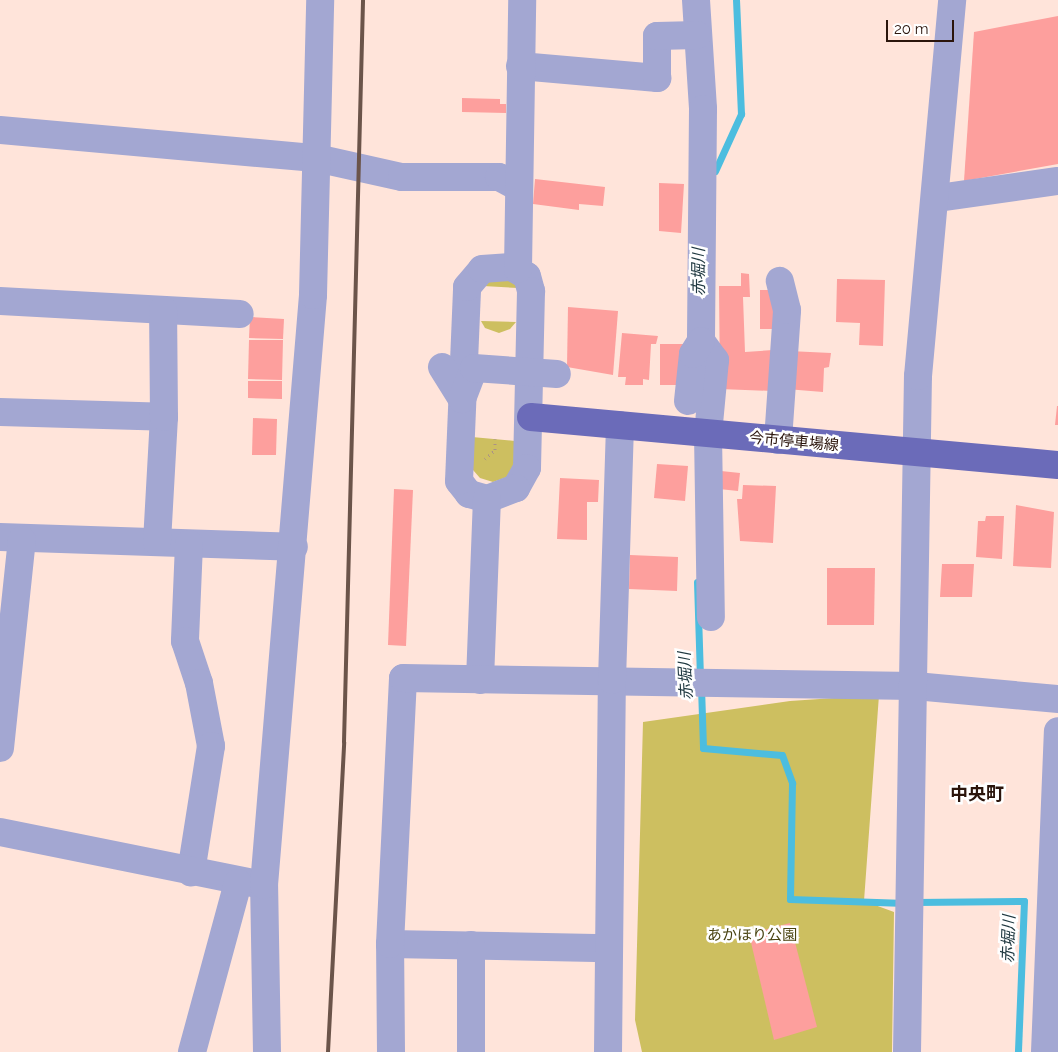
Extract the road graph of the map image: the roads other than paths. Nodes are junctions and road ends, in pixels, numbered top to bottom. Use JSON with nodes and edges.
{"nodes":[{"id":1,"x":320,"y":0,"type":"edge"},
{"id":2,"x":522,"y":0,"type":"edge"},
{"id":3,"x":696,"y":0,"type":"edge"},
{"id":4,"x":952,"y":0,"type":"edge"},
{"id":5,"x":698,"y":35,"type":"junction"},
{"id":6,"x":520,"y":66,"type":"junction"},
{"id":7,"x":0,"y":130,"type":"edge"},
{"id":8,"x":316,"y":158,"type":"junction"},
{"id":9,"x":1058,"y":181,"type":"edge"},
{"id":10,"x":518,"y":187,"type":"junction"},
{"id":11,"x":938,"y":198,"type":"junction"},
{"id":12,"x":518,"y":269,"type":"junction"},
{"id":13,"x":780,"y":281,"type":"dead end"},
{"id":14,"x":0,"y":301,"type":"edge"},
{"id":15,"x":163,"y":310,"type":"junction"},
{"id":16,"x":240,"y":314,"type":"dead end"},
{"id":17,"x":706,"y":348,"type":"junction"},
{"id":18,"x":442,"y":367,"type":"dead end"},
{"id":19,"x":474,"y":368,"type":"junction"},
{"id":20,"x":544,"y":373,"type":"junction"},
{"id":21,"x":462,"y":399,"type":"junction"},
{"id":22,"x":688,"y":401,"type":"dead end"},
{"id":23,"x":0,"y":412,"type":"edge"},
{"id":24,"x":164,"y":417,"type":"junction"},
{"id":25,"x":530,"y":417,"type":"junction"},
{"id":26,"x":620,"y":425,"type":"junction"},
{"id":27,"x":699,"y":433,"type":"junction"},
{"id":28,"x":778,"y":440,"type":"junction"},
{"id":29,"x":483,"y":446,"type":"dead end"},
{"id":30,"x":915,"y":454,"type":"junction"},
{"id":31,"x":1058,"y":465,"type":"edge"},
{"id":32,"x":487,"y":499,"type":"junction"},
{"id":33,"x":11,"y":539,"type":"edge"},
{"id":34,"x":157,"y":542,"type":"junction"},
{"id":35,"x":189,"y":544,"type":"junction"},
{"id":36,"x":294,"y":547,"type":"junction"},
{"id":37,"x":711,"y":617,"type":"dead end"},
{"id":38,"x":480,"y":680,"type":"junction"},
{"id":39,"x":612,"y":680,"type":"junction"},
{"id":40,"x":915,"y":686,"type":"junction"},
{"id":41,"x":1058,"y":698,"type":"edge"},
{"id":42,"x":1058,"y":730,"type":"edge"},
{"id":43,"x":0,"y":748,"type":"edge"},
{"id":44,"x":1057,"y":816,"type":"edge"},
{"id":45,"x":0,"y":832,"type":"edge"},
{"id":46,"x":191,"y":872,"type":"junction"},
{"id":47,"x":251,"y":884,"type":"junction"},
{"id":48,"x":390,"y":944,"type":"junction"},
{"id":49,"x":471,"y":945,"type":"junction"},
{"id":50,"x":608,"y":948,"type":"junction"},
{"id":51,"x":192,"y":1052,"type":"edge"},
{"id":52,"x":267,"y":1052,"type":"edge"},
{"id":53,"x":391,"y":1052,"type":"edge"},
{"id":54,"x":471,"y":1052,"type":"edge"},
{"id":55,"x":608,"y":1052,"type":"edge"},
{"id":56,"x":907,"y":1052,"type":"edge"},
{"id":57,"x":1045,"y":1052,"type":"edge"}],
"edges":[{"from":1,"to":8,"type":"street"},
{"from":2,"to":6,"type":"street"},
{"from":3,"to":5,"type":"street"},
{"from":4,"to":11,"type":"street"},
{"from":5,"to":6,"type":"street"},
{"from":5,"to":17,"type":"street"},
{"from":6,"to":10,"type":"street"},
{"from":7,"to":8,"type":"street"},
{"from":8,"to":10,"type":"street"},
{"from":8,"to":36,"type":"street"},
{"from":9,"to":11,"type":"street"},
{"from":10,"to":12,"type":"street"},
{"from":11,"to":30,"type":"street"},
{"from":12,"to":20,"type":"street"},
{"from":12,"to":21,"type":"street"},
{"from":13,"to":28,"type":"street"},
{"from":14,"to":15,"type":"street"},
{"from":15,"to":16,"type":"street"},
{"from":15,"to":24,"type":"street"},
{"from":17,"to":22,"type":"street"},
{"from":17,"to":27,"type":"street"},
{"from":18,"to":21,"type":"street"},
{"from":19,"to":20,"type":"street"},
{"from":19,"to":21,"type":"street"},
{"from":19,"to":29,"type":"street"},
{"from":20,"to":25,"type":"street"},
{"from":21,"to":32,"type":"street"},
{"from":23,"to":24,"type":"street"},
{"from":24,"to":34,"type":"street"},
{"from":25,"to":26,"type":"main road","name":"今市停車場線"},
{"from":25,"to":32,"type":"street"},
{"from":26,"to":27,"type":"main road","name":"今市停車場線"},
{"from":26,"to":39,"type":"street"},
{"from":27,"to":28,"type":"main road","name":"今市停車場線"},
{"from":27,"to":37,"type":"street"},
{"from":28,"to":30,"type":"main road","name":"今市停車場線"},
{"from":30,"to":31,"type":"main road","name":"今市停車場線"},
{"from":30,"to":40,"type":"street"},
{"from":32,"to":38,"type":"street"},
{"from":33,"to":34,"type":"street"},
{"from":33,"to":43,"type":"street"},
{"from":34,"to":35,"type":"street"},
{"from":35,"to":36,"type":"street"},
{"from":35,"to":46,"type":"street"},
{"from":36,"to":47,"type":"street"},
{"from":38,"to":39,"type":"street"},
{"from":38,"to":48,"type":"street"},
{"from":39,"to":40,"type":"street"},
{"from":39,"to":50,"type":"street"},
{"from":40,"to":41,"type":"street"},
{"from":40,"to":56,"type":"street"},
{"from":42,"to":44,"type":"street"},
{"from":44,"to":57,"type":"street"},
{"from":45,"to":46,"type":"street"},
{"from":46,"to":47,"type":"street"},
{"from":47,"to":51,"type":"street"},
{"from":47,"to":52,"type":"street"},
{"from":48,"to":49,"type":"street"},
{"from":48,"to":53,"type":"street"},
{"from":49,"to":50,"type":"street"},
{"from":49,"to":54,"type":"street"},
{"from":50,"to":55,"type":"street"}]}
